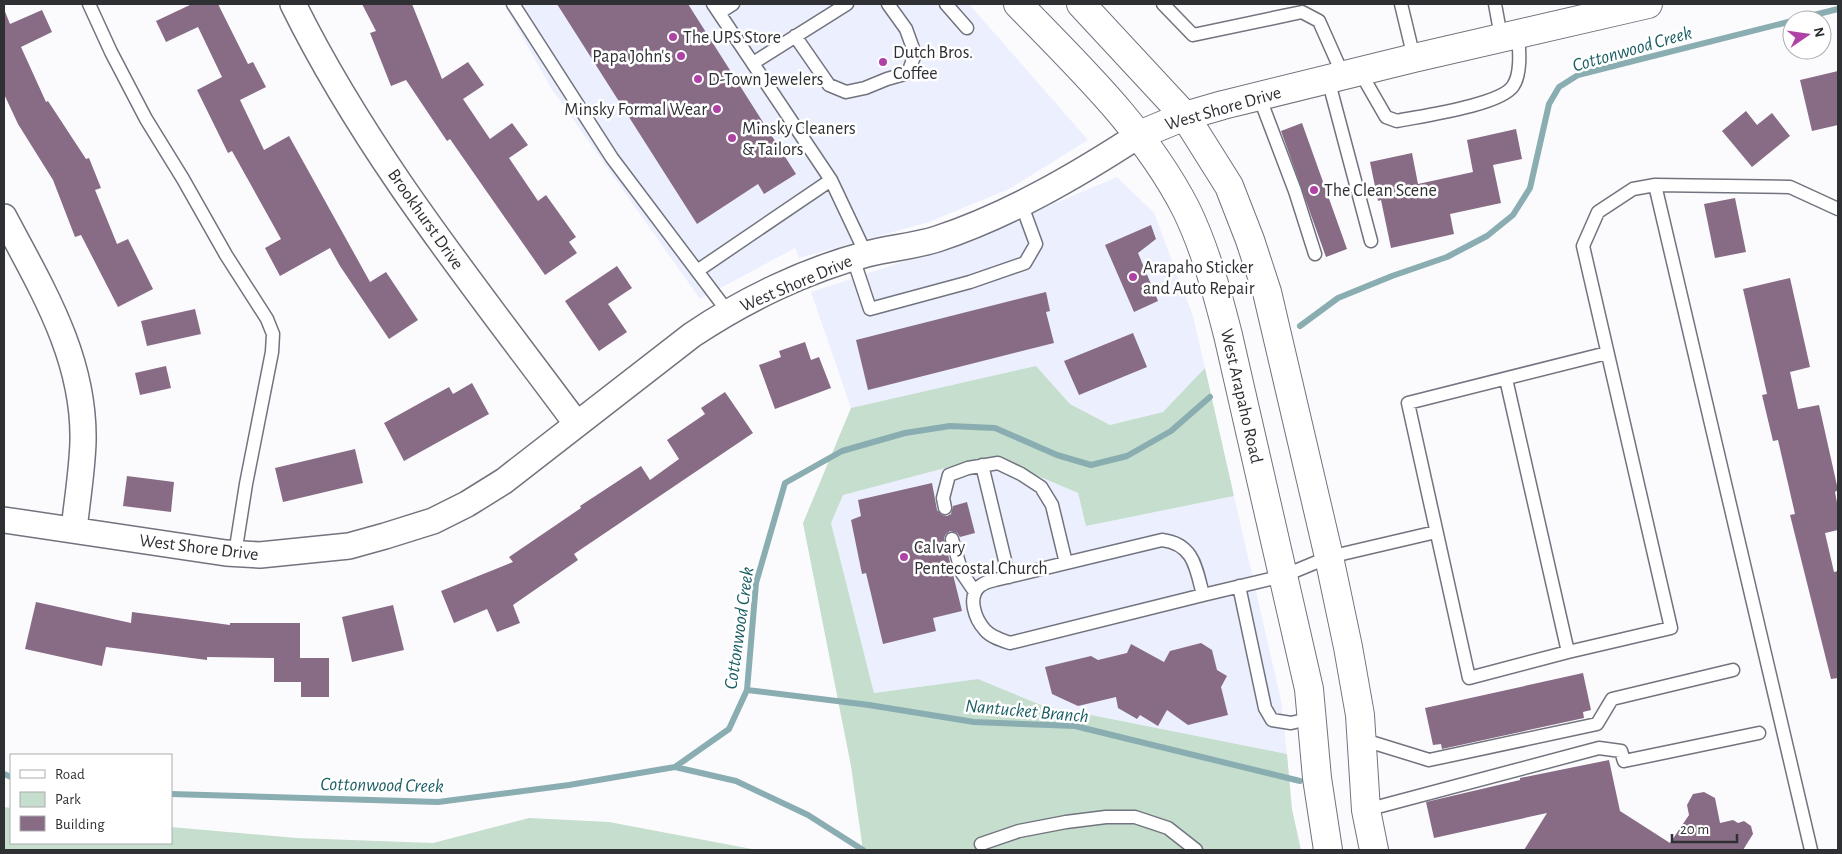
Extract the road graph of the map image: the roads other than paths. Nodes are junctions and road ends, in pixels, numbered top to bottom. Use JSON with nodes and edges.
{"nodes":[{"id":1,"x":90,"y":4,"type":"edge"},
{"id":2,"x":293,"y":4,"type":"edge"},
{"id":3,"x":512,"y":4,"type":"edge"},
{"id":4,"x":733,"y":4,"type":"edge"},
{"id":5,"x":847,"y":4,"type":"edge"},
{"id":6,"x":888,"y":4,"type":"edge"},
{"id":7,"x":946,"y":4,"type":"edge"},
{"id":8,"x":1018,"y":4,"type":"edge"},
{"id":9,"x":1081,"y":4,"type":"edge"},
{"id":10,"x":1163,"y":4,"type":"edge"},
{"id":11,"x":1401,"y":4,"type":"edge"},
{"id":12,"x":1495,"y":4,"type":"edge"},
{"id":13,"x":1648,"y":4,"type":"edge"},
{"id":14,"x":716,"y":8,"type":"edge"},
{"id":15,"x":966,"y":28,"type":"dead end"},
{"id":16,"x":1510,"y":35,"type":"junction"},
{"id":17,"x":795,"y":36,"type":"junction"},
{"id":18,"x":1414,"y":58,"type":"junction"},
{"id":19,"x":753,"y":63,"type":"junction"},
{"id":20,"x":1345,"y":75,"type":"junction"},
{"id":21,"x":1259,"y":96,"type":"junction"},
{"id":22,"x":1185,"y":116,"type":"junction"},
{"id":23,"x":1140,"y":135,"type":"junction"},
{"id":24,"x":830,"y":180,"type":"junction"},
{"id":25,"x":1655,"y":185,"type":"junction"},
{"id":26,"x":1022,"y":203,"type":"junction"},
{"id":27,"x":1838,"y":209,"type":"edge"},
{"id":28,"x":4,"y":218,"type":"edge"},
{"id":29,"x":1371,"y":241,"type":"dead end"},
{"id":30,"x":1315,"y":254,"type":"dead end"},
{"id":31,"x":860,"y":256,"type":"junction"},
{"id":32,"x":697,"y":271,"type":"junction"},
{"id":33,"x":728,"y":312,"type":"junction"},
{"id":34,"x":1607,"y":353,"type":"junction"},
{"id":35,"x":1506,"y":379,"type":"junction"},
{"id":36,"x":576,"y":423,"type":"junction"},
{"id":37,"x":982,"y":465,"type":"junction"},
{"id":38,"x":945,"y":508,"type":"dead end"},
{"id":39,"x":4,"y":520,"type":"edge"},
{"id":40,"x":74,"y":530,"type":"junction"},
{"id":41,"x":1436,"y":532,"type":"junction"},
{"id":42,"x":952,"y":539,"type":"dead end"},
{"id":43,"x":235,"y":554,"type":"junction"},
{"id":44,"x":1329,"y":557,"type":"junction"},
{"id":45,"x":1066,"y":563,"type":"junction"},
{"id":46,"x":1283,"y":576,"type":"junction"},
{"id":47,"x":1009,"y":577,"type":"junction"},
{"id":48,"x":1240,"y":586,"type":"junction"},
{"id":49,"x":975,"y":592,"type":"junction"},
{"id":50,"x":1203,"y":595,"type":"junction"},
{"id":51,"x":1568,"y":652,"type":"junction"},
{"id":52,"x":1733,"y":670,"type":"dead end"},
{"id":53,"x":1312,"y":718,"type":"junction"},
{"id":54,"x":1759,"y":733,"type":"dead end"},
{"id":55,"x":1361,"y":739,"type":"junction"},
{"id":56,"x":1366,"y":810,"type":"junction"},
{"id":57,"x":981,"y":844,"type":"dead end"},
{"id":58,"x":1196,"y":850,"type":"edge"},
{"id":59,"x":1328,"y":850,"type":"edge"},
{"id":60,"x":1374,"y":850,"type":"edge"},
{"id":61,"x":1811,"y":850,"type":"edge"}],
"edges":[{"from":1,"to":43,"type":"lane"},
{"from":2,"to":36,"type":"street","name":"Brookhurst Drive"},
{"from":3,"to":32,"type":"lane"},
{"from":4,"to":14,"type":"lane"},
{"from":5,"to":17,"type":"lane"},
{"from":6,"to":17,"type":"lane"},
{"from":7,"to":15,"type":"lane"},
{"from":8,"to":23,"type":"main road","name":"West Arapaho Road"},
{"from":9,"to":22,"type":"main road"},
{"from":10,"to":20,"type":"lane"},
{"from":11,"to":18,"type":"lane"},
{"from":12,"to":16,"type":"lane"},
{"from":13,"to":16,"type":"main road","name":"West Shore Drive"},
{"from":14,"to":19,"type":"lane"},
{"from":16,"to":18,"type":"main road","name":"West Shore Drive"},
{"from":16,"to":20,"type":"lane"},
{"from":17,"to":19,"type":"lane"},
{"from":18,"to":20,"type":"main road","name":"West Shore Drive"},
{"from":19,"to":24,"type":"lane"},
{"from":20,"to":21,"type":"main road","name":"West Shore Drive"},
{"from":20,"to":29,"type":"lane"},
{"from":21,"to":22,"type":"main road","name":"West Shore Drive"},
{"from":21,"to":30,"type":"lane"},
{"from":22,"to":23,"type":"main road","name":"West Shore Drive"},
{"from":22,"to":44,"type":"main road"},
{"from":23,"to":26,"type":"street","name":"West Shore Drive"},
{"from":23,"to":46,"type":"main road","name":"West Arapaho Road"},
{"from":24,"to":31,"type":"lane"},
{"from":24,"to":32,"type":"lane"},
{"from":25,"to":27,"type":"lane"},
{"from":25,"to":34,"type":"lane"},
{"from":25,"to":61,"type":"lane"},
{"from":26,"to":31,"type":"street","name":"West Shore Drive"},
{"from":26,"to":31,"type":"lane"},
{"from":28,"to":40,"type":"street"},
{"from":31,"to":33,"type":"street","name":"West Shore Drive"},
{"from":32,"to":33,"type":"lane"},
{"from":33,"to":36,"type":"street","name":"West Shore Drive"},
{"from":34,"to":35,"type":"lane"},
{"from":34,"to":51,"type":"lane"},
{"from":35,"to":41,"type":"lane"},
{"from":35,"to":51,"type":"lane"},
{"from":36,"to":43,"type":"street","name":"West Shore Drive"},
{"from":37,"to":38,"type":"lane"},
{"from":37,"to":45,"type":"lane"},
{"from":37,"to":47,"type":"lane"},
{"from":39,"to":40,"type":"street","name":"West Shore Drive"},
{"from":40,"to":43,"type":"street","name":"West Shore Drive"},
{"from":41,"to":44,"type":"lane"},
{"from":41,"to":51,"type":"lane"},
{"from":42,"to":49,"type":"lane"},
{"from":44,"to":46,"type":"lane"},
{"from":44,"to":55,"type":"main road"},
{"from":45,"to":47,"type":"lane"},
{"from":45,"to":50,"type":"lane"},
{"from":46,"to":48,"type":"lane"},
{"from":46,"to":53,"type":"main road","name":"West Arapaho Road"},
{"from":47,"to":49,"type":"lane"},
{"from":48,"to":50,"type":"lane"},
{"from":48,"to":53,"type":"lane"},
{"from":49,"to":50,"type":"lane"},
{"from":52,"to":55,"type":"lane"},
{"from":53,"to":59,"type":"main road","name":"West Arapaho Road"},
{"from":54,"to":56,"type":"lane"},
{"from":55,"to":56,"type":"main road"},
{"from":56,"to":60,"type":"main road"},
{"from":57,"to":58,"type":"lane"}]}
